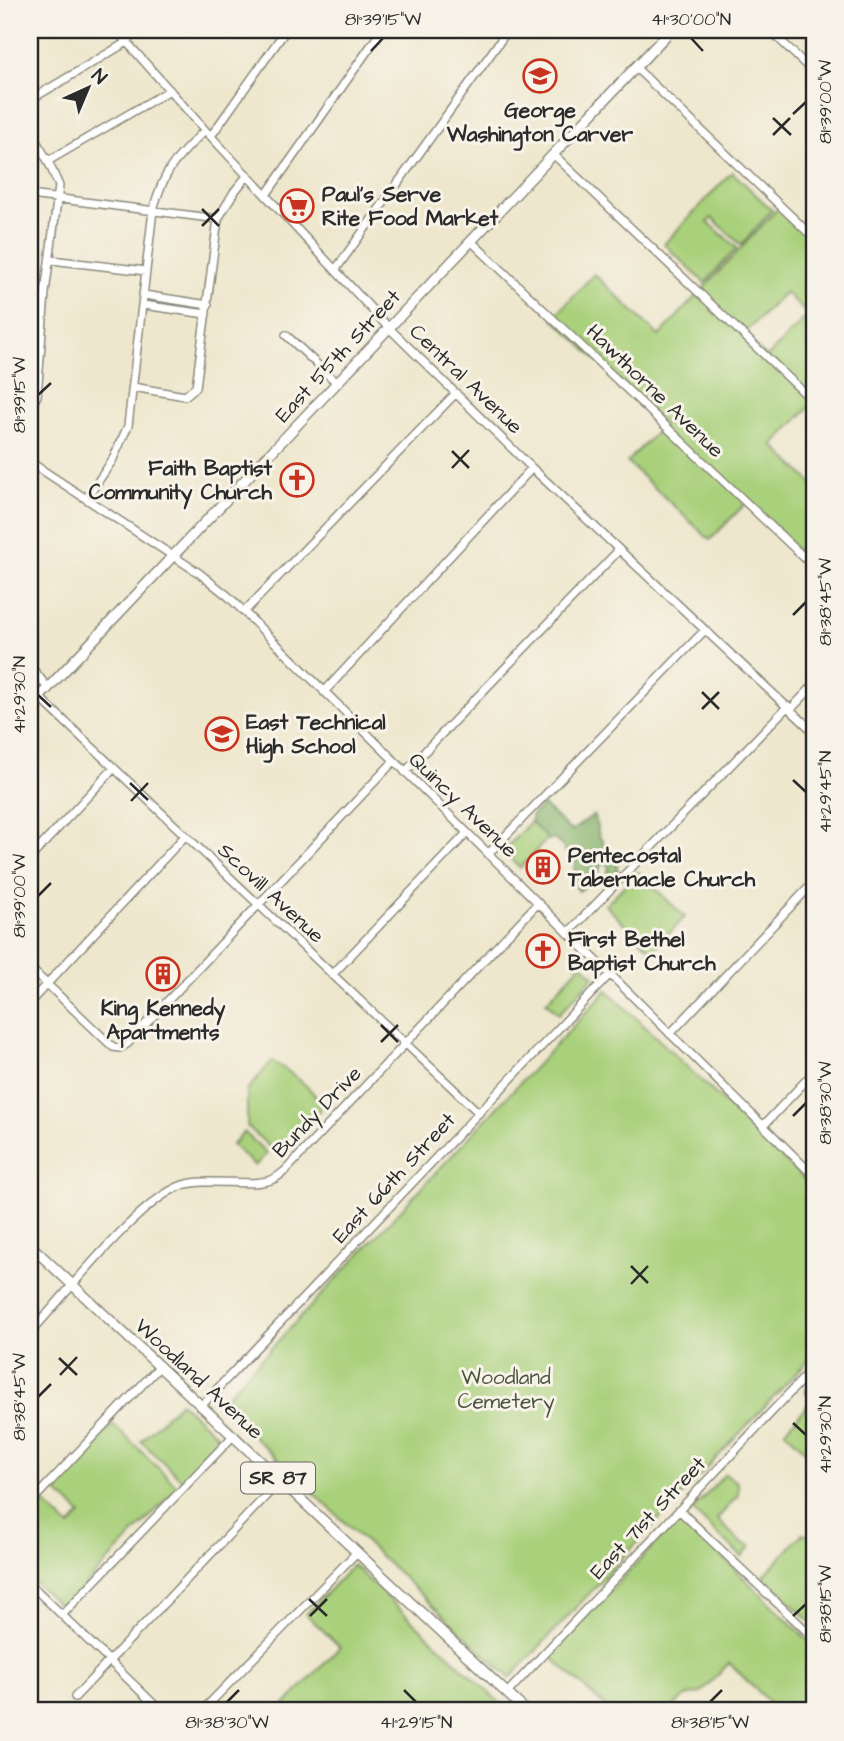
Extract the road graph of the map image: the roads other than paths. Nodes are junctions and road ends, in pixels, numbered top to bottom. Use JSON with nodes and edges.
{"nodes":[{"id":1,"x":116,"y":30,"type":"edge"},
{"id":2,"x":135,"y":30,"type":"edge"},
{"id":3,"x":286,"y":30,"type":"edge"},
{"id":4,"x":508,"y":30,"type":"edge"},
{"id":5,"x":671,"y":30,"type":"edge"},
{"id":6,"x":770,"y":30,"type":"edge"},
{"id":7,"x":379,"y":31,"type":"edge"},
{"id":8,"x":127,"y":41,"type":"junction"},
{"id":9,"x":635,"y":67,"type":"junction"},
{"id":10,"x":814,"y":73,"type":"edge"},
{"id":11,"x":170,"y":90,"type":"junction"},
{"id":12,"x":30,"y":100,"type":"edge"},
{"id":13,"x":30,"y":131,"type":"edge"},
{"id":14,"x":208,"y":133,"type":"junction"},
{"id":15,"x":553,"y":154,"type":"junction"},
{"id":16,"x":48,"y":161,"type":"junction"},
{"id":17,"x":248,"y":175,"type":"junction"},
{"id":18,"x":30,"y":195,"type":"edge"},
{"id":19,"x":266,"y":195,"type":"junction"},
{"id":20,"x":58,"y":199,"type":"junction"},
{"id":21,"x":153,"y":210,"type":"junction"},
{"id":22,"x":218,"y":219,"type":"junction"},
{"id":23,"x":814,"y":238,"type":"edge"},
{"id":24,"x":471,"y":241,"type":"junction"},
{"id":25,"x":51,"y":260,"type":"junction"},
{"id":26,"x":336,"y":269,"type":"junction"},
{"id":27,"x":146,"y":271,"type":"junction"},
{"id":28,"x":144,"y":295,"type":"junction"},
{"id":29,"x":142,"y":305,"type":"junction"},
{"id":30,"x":208,"y":305,"type":"junction"},
{"id":31,"x":206,"y":314,"type":"junction"},
{"id":32,"x":389,"y":328,"type":"junction"},
{"id":33,"x":286,"y":335,"type":"dead end"},
{"id":34,"x":337,"y":383,"type":"junction"},
{"id":35,"x":133,"y":387,"type":"junction"},
{"id":36,"x":456,"y":393,"type":"junction"},
{"id":37,"x":814,"y":402,"type":"edge"},
{"id":38,"x":30,"y":408,"type":"edge"},
{"id":39,"x":30,"y":462,"type":"edge"},
{"id":40,"x":532,"y":468,"type":"junction"},
{"id":41,"x":86,"y":499,"type":"junction"},
{"id":42,"x":619,"y":550,"type":"junction"},
{"id":43,"x":173,"y":556,"type":"junction"},
{"id":44,"x":814,"y":567,"type":"edge"},
{"id":45,"x":244,"y":612,"type":"junction"},
{"id":46,"x":704,"y":631,"type":"junction"},
{"id":47,"x":30,"y":666,"type":"edge"},
{"id":48,"x":814,"y":685,"type":"edge"},
{"id":49,"x":48,"y":688,"type":"junction"},
{"id":50,"x":324,"y":692,"type":"junction"},
{"id":51,"x":39,"y":697,"type":"junction"},
{"id":52,"x":30,"y":707,"type":"edge"},
{"id":53,"x":789,"y":708,"type":"junction"},
{"id":54,"x":814,"y":732,"type":"edge"},
{"id":55,"x":393,"y":762,"type":"junction"},
{"id":56,"x":114,"y":768,"type":"junction"},
{"id":57,"x":405,"y":772,"type":"junction"},
{"id":58,"x":467,"y":833,"type":"junction"},
{"id":59,"x":185,"y":836,"type":"junction"},
{"id":60,"x":488,"y":854,"type":"junction"},
{"id":61,"x":30,"y":859,"type":"edge"},
{"id":62,"x":814,"y":881,"type":"edge"},
{"id":63,"x":538,"y":903,"type":"junction"},
{"id":64,"x":258,"y":905,"type":"junction"},
{"id":65,"x":568,"y":933,"type":"junction"},
{"id":66,"x":30,"y":968,"type":"edge"},
{"id":67,"x":610,"y":974,"type":"junction"},
{"id":68,"x":332,"y":975,"type":"junction"},
{"id":69,"x":47,"y":984,"type":"junction"},
{"id":70,"x":30,"y":1002,"type":"edge"},
{"id":71,"x":670,"y":1034,"type":"junction"},
{"id":72,"x":406,"y":1044,"type":"junction"},
{"id":73,"x":814,"y":1072,"type":"edge"},
{"id":74,"x":479,"y":1113,"type":"junction"},
{"id":75,"x":763,"y":1126,"type":"junction"},
{"id":76,"x":814,"y":1176,"type":"edge"},
{"id":77,"x":30,"y":1245,"type":"edge"},
{"id":78,"x":73,"y":1285,"type":"junction"},
{"id":79,"x":30,"y":1333,"type":"edge"},
{"id":80,"x":160,"y":1366,"type":"junction"},
{"id":81,"x":814,"y":1367,"type":"edge"},
{"id":82,"x":202,"y":1405,"type":"junction"},
{"id":83,"x":234,"y":1435,"type":"junction"},
{"id":84,"x":281,"y":1480,"type":"junction"},
{"id":85,"x":30,"y":1503,"type":"edge"},
{"id":86,"x":679,"y":1510,"type":"junction"},
{"id":87,"x":356,"y":1552,"type":"junction"},
{"id":88,"x":30,"y":1584,"type":"edge"},
{"id":89,"x":62,"y":1615,"type":"junction"},
{"id":90,"x":814,"y":1638,"type":"edge"},
{"id":91,"x":110,"y":1661,"type":"junction"},
{"id":92,"x":507,"y":1693,"type":"junction"},
{"id":93,"x":75,"y":1697,"type":"dead end"},
{"id":94,"x":161,"y":1711,"type":"edge"},
{"id":95,"x":202,"y":1711,"type":"edge"},
{"id":96,"x":526,"y":1711,"type":"edge"}],
"edges":[{"from":1,"to":8,"type":"street","name":"Central Avenue"},
{"from":2,"to":8,"type":"street"},
{"from":3,"to":14,"type":"street"},
{"from":4,"to":26,"type":"street"},
{"from":5,"to":9,"type":"main road","name":"East 55th Street"},
{"from":6,"to":10,"type":"street"},
{"from":7,"to":19,"type":"street"},
{"from":8,"to":11,"type":"street","name":"Central Avenue"},
{"from":8,"to":12,"type":"street"},
{"from":9,"to":15,"type":"main road","name":"East 55th Street"},
{"from":9,"to":23,"type":"street"},
{"from":11,"to":14,"type":"street","name":"Central Avenue"},
{"from":11,"to":16,"type":"street"},
{"from":13,"to":16,"type":"street"},
{"from":14,"to":17,"type":"street","name":"Central Avenue"},
{"from":14,"to":21,"type":"street"},
{"from":15,"to":24,"type":"main road","name":"East 55th Street"},
{"from":15,"to":37,"type":"street"},
{"from":16,"to":20,"type":"street"},
{"from":17,"to":19,"type":"street","name":"Central Avenue"},
{"from":17,"to":22,"type":"street"},
{"from":18,"to":20,"type":"street"},
{"from":19,"to":26,"type":"street","name":"Central Avenue"},
{"from":20,"to":21,"type":"street"},
{"from":20,"to":25,"type":"street"},
{"from":21,"to":22,"type":"street"},
{"from":21,"to":27,"type":"street"},
{"from":22,"to":30,"type":"street"},
{"from":24,"to":32,"type":"main road","name":"East 55th Street"},
{"from":24,"to":44,"type":"street","name":"Hawthorne Avenue"},
{"from":25,"to":27,"type":"street"},
{"from":25,"to":38,"type":"street"},
{"from":26,"to":32,"type":"street","name":"Central Avenue"},
{"from":27,"to":28,"type":"street"},
{"from":28,"to":29,"type":"street"},
{"from":28,"to":30,"type":"street"},
{"from":29,"to":31,"type":"street"},
{"from":29,"to":35,"type":"street"},
{"from":30,"to":31,"type":"street"},
{"from":31,"to":35,"type":"street"},
{"from":32,"to":34,"type":"main road","name":"East 55th Street"},
{"from":32,"to":36,"type":"street","name":"Central Avenue"},
{"from":33,"to":34,"type":"street"},
{"from":34,"to":43,"type":"main road","name":"East 55th Street"},
{"from":35,"to":41,"type":"street"},
{"from":36,"to":40,"type":"street","name":"Central Avenue"},
{"from":36,"to":45,"type":"street"},
{"from":39,"to":41,"type":"street","name":"Quincy Avenue"},
{"from":40,"to":42,"type":"street","name":"Central Avenue"},
{"from":40,"to":50,"type":"street"},
{"from":41,"to":43,"type":"street","name":"Quincy Avenue"},
{"from":42,"to":46,"type":"street","name":"Central Avenue"},
{"from":42,"to":57,"type":"street"},
{"from":43,"to":45,"type":"street","name":"Quincy Avenue"},
{"from":43,"to":49,"type":"main road","name":"East 55th Street"},
{"from":45,"to":50,"type":"street","name":"Quincy Avenue"},
{"from":46,"to":53,"type":"street","name":"Central Avenue"},
{"from":46,"to":60,"type":"street"},
{"from":47,"to":49,"type":"street"},
{"from":48,"to":53,"type":"street"},
{"from":49,"to":51,"type":"main road","name":"East 55th Street"},
{"from":50,"to":55,"type":"street","name":"Quincy Avenue"},
{"from":51,"to":52,"type":"main road","name":"East 55th Street"},
{"from":51,"to":56,"type":"street","name":"Scovill Avenue"},
{"from":53,"to":54,"type":"street","name":"Central Avenue"},
{"from":53,"to":65,"type":"street"},
{"from":55,"to":57,"type":"street","name":"Quincy Avenue"},
{"from":55,"to":64,"type":"street"},
{"from":56,"to":59,"type":"street","name":"Scovill Avenue"},
{"from":56,"to":61,"type":"street"},
{"from":57,"to":58,"type":"street","name":"Quincy Avenue"},
{"from":58,"to":60,"type":"street","name":"Quincy Avenue"},
{"from":58,"to":68,"type":"street"},
{"from":59,"to":64,"type":"street","name":"Scovill Avenue"},
{"from":59,"to":69,"type":"street"},
{"from":60,"to":63,"type":"street","name":"Quincy Avenue"},
{"from":62,"to":71,"type":"street"},
{"from":63,"to":65,"type":"street","name":"Quincy Avenue"},
{"from":63,"to":72,"type":"street","name":"Bundy Drive"},
{"from":64,"to":68,"type":"street","name":"Scovill Avenue"},
{"from":64,"to":69,"type":"street"},
{"from":65,"to":67,"type":"street","name":"Quincy Avenue"},
{"from":66,"to":69,"type":"street"},
{"from":67,"to":71,"type":"street","name":"Quincy Avenue"},
{"from":67,"to":74,"type":"street","name":"East 66th Street"},
{"from":68,"to":72,"type":"street","name":"Scovill Avenue"},
{"from":69,"to":70,"type":"street"},
{"from":71,"to":75,"type":"street","name":"Quincy Avenue"},
{"from":72,"to":74,"type":"street","name":"Scovill Avenue"},
{"from":72,"to":78,"type":"street","name":"Bundy Drive"},
{"from":73,"to":75,"type":"street"},
{"from":74,"to":82,"type":"street","name":"East 66th Street"},
{"from":75,"to":76,"type":"street","name":"Quincy Avenue"},
{"from":77,"to":78,"type":"main road","name":"Woodland Avenue","number":"SR 87"},
{"from":78,"to":79,"type":"street","name":"Bundy Drive"},
{"from":78,"to":80,"type":"main road","name":"Woodland Avenue","number":"SR 87"},
{"from":80,"to":82,"type":"main road","name":"Woodland Avenue","number":"SR 87"},
{"from":80,"to":85,"type":"street"},
{"from":81,"to":86,"type":"street","name":"East 71st Street"},
{"from":82,"to":83,"type":"main road","name":"Woodland Avenue","number":"SR 87"},
{"from":83,"to":84,"type":"main road","name":"Woodland Avenue","number":"SR 87"},
{"from":83,"to":89,"type":"street"},
{"from":84,"to":87,"type":"main road","name":"Woodland Avenue","number":"SR 87"},
{"from":84,"to":91,"type":"street"},
{"from":86,"to":90,"type":"street"},
{"from":86,"to":92,"type":"street","name":"East 71st Street"},
{"from":87,"to":92,"type":"main road","name":"Woodland Avenue","number":"SR 87"},
{"from":87,"to":95,"type":"street"},
{"from":88,"to":89,"type":"street"},
{"from":89,"to":91,"type":"street"},
{"from":91,"to":93,"type":"street"},
{"from":91,"to":94,"type":"street"},
{"from":92,"to":96,"type":"main road","name":"Woodland Avenue","number":"SR 87"}]}
